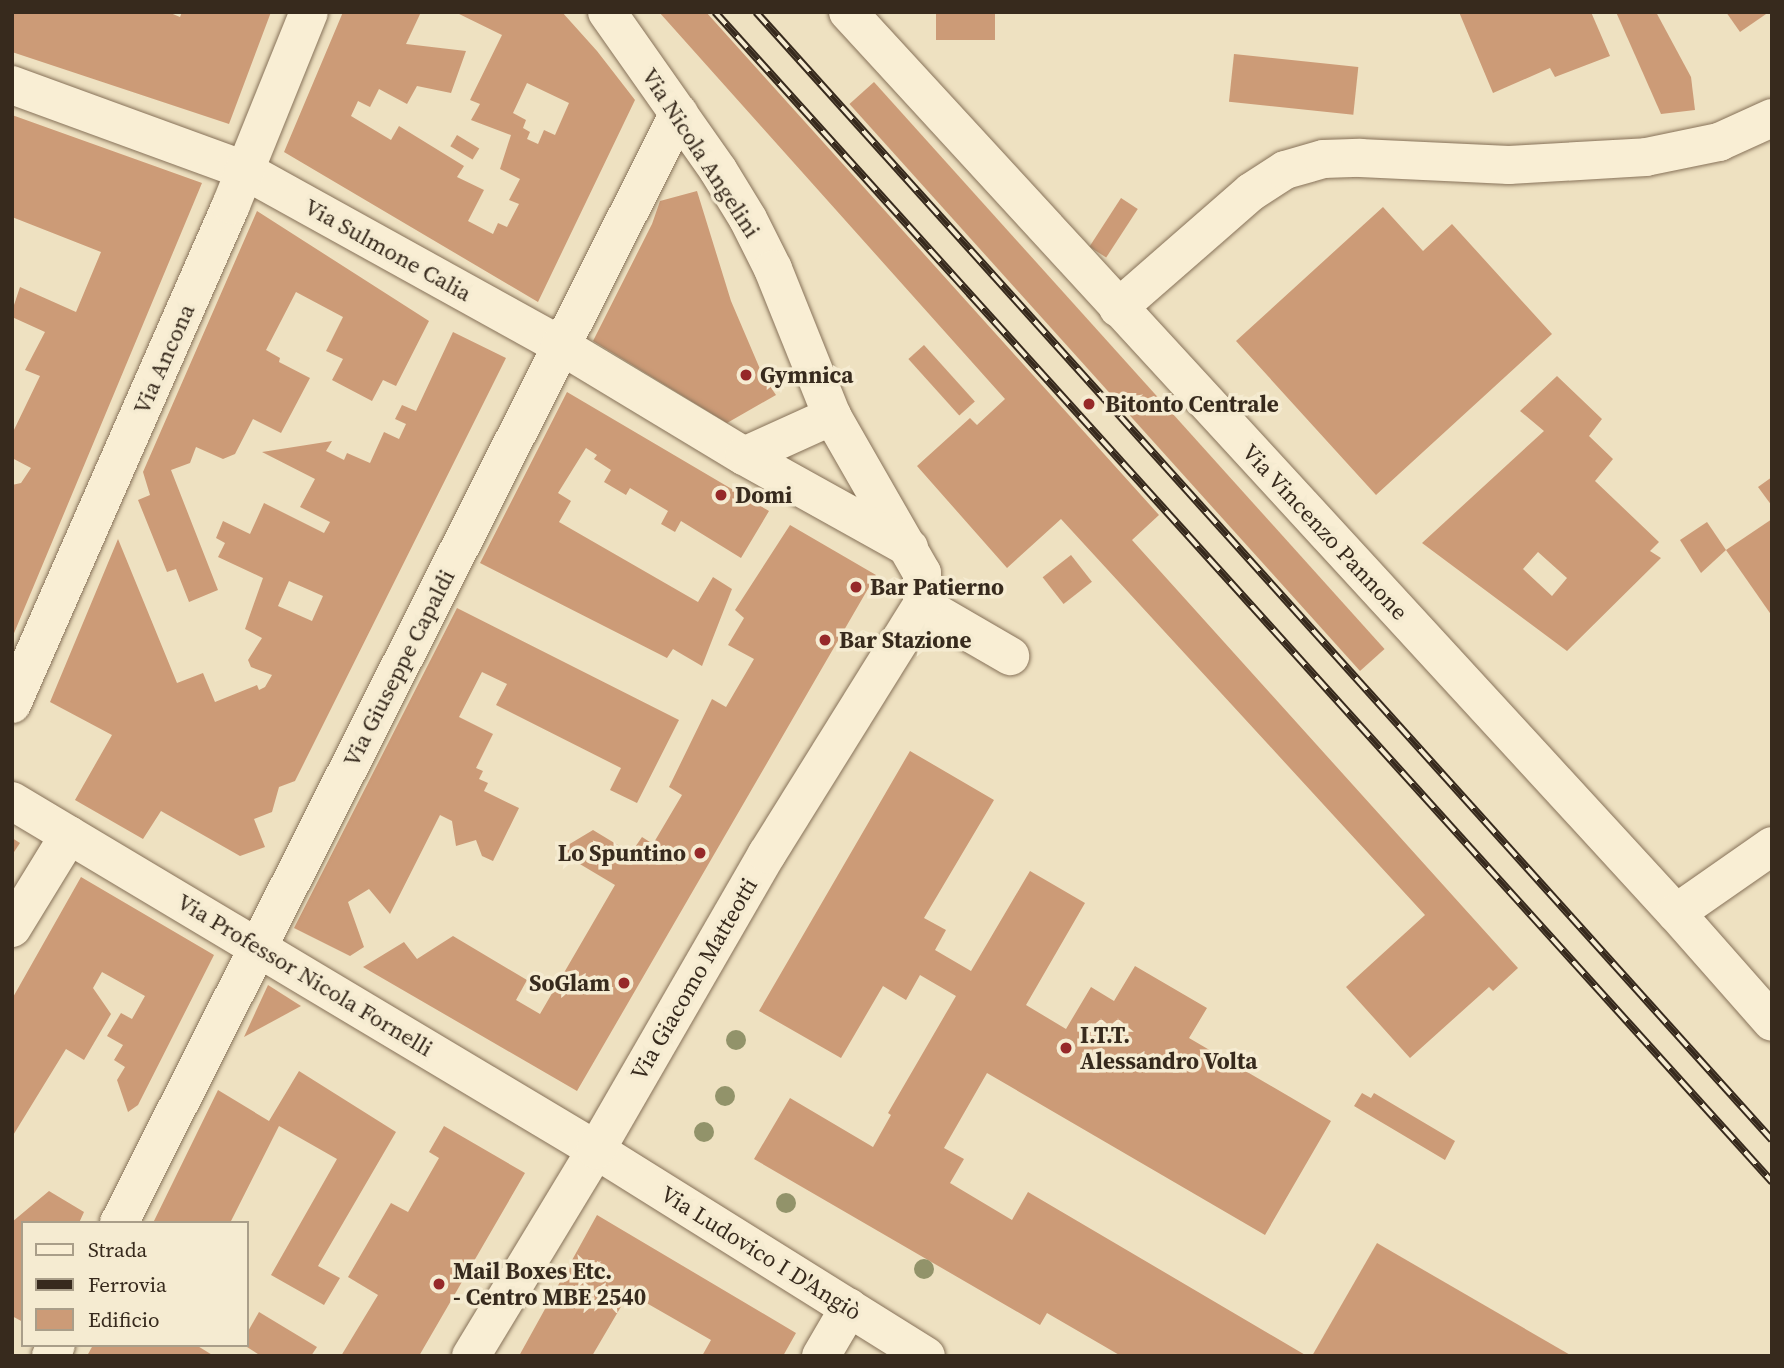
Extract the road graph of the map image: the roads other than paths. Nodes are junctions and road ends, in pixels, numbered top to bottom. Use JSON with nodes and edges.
{"nodes":[{"id":1,"x":309,"y":12,"type":"edge"},
{"id":2,"x":607,"y":12,"type":"edge"},
{"id":3,"x":848,"y":12,"type":"edge"},
{"id":4,"x":12,"y":85,"type":"edge"},
{"id":5,"x":679,"y":113,"type":"junction"},
{"id":6,"x":1772,"y":118,"type":"edge"},
{"id":7,"x":244,"y":170,"type":"junction"},
{"id":8,"x":1118,"y":307,"type":"junction"},
{"id":9,"x":560,"y":345,"type":"junction"},
{"id":10,"x":832,"y":416,"type":"junction"},
{"id":11,"x":744,"y":456,"type":"junction"},
{"id":12,"x":909,"y":548,"type":"junction"},
{"id":13,"x":922,"y":605,"type":"junction"},
{"id":14,"x":1010,"y":656,"type":"dead end"},
{"id":15,"x":12,"y":704,"type":"edge"},
{"id":16,"x":12,"y":801,"type":"edge"},
{"id":17,"x":68,"y":835,"type":"junction"},
{"id":18,"x":1772,"y":846,"type":"edge"},
{"id":19,"x":1676,"y":913,"type":"junction"},
{"id":20,"x":12,"y":928,"type":"edge"},
{"id":21,"x":260,"y":946,"type":"junction"},
{"id":22,"x":1772,"y":1022,"type":"edge"},
{"id":23,"x":596,"y":1150,"type":"junction"},
{"id":24,"x":120,"y":1221,"type":"edge"},
{"id":25,"x":849,"y":1308,"type":"junction"},
{"id":26,"x":471,"y":1356,"type":"edge"},
{"id":27,"x":821,"y":1356,"type":"edge"},
{"id":28,"x":926,"y":1356,"type":"edge"}],
"edges":[{"from":1,"to":7,"type":"street","name":"Via Ancona"},
{"from":2,"to":5,"type":"street","name":"Via Nicola Angelini"},
{"from":3,"to":8,"type":"street","name":"Via Vincenzo Pannone"},
{"from":4,"to":7,"type":"street","name":"Via Sulmone Calia"},
{"from":5,"to":9,"type":"street","name":"Via Giuseppe Capaldi"},
{"from":5,"to":10,"type":"street","name":"Via Nicola Angelini"},
{"from":6,"to":8,"type":"street"},
{"from":7,"to":9,"type":"street","name":"Via Sulmone Calia"},
{"from":7,"to":15,"type":"street","name":"Via Ancona"},
{"from":8,"to":19,"type":"street","name":"Via Vincenzo Pannone"},
{"from":9,"to":11,"type":"street","name":"Via Sulmone Calia"},
{"from":9,"to":21,"type":"street","name":"Via Giuseppe Capaldi"},
{"from":10,"to":11,"type":"street"},
{"from":10,"to":12,"type":"street","name":"Via Nicola Angelini"},
{"from":11,"to":12,"type":"street","name":"Via Sulmone Calia"},
{"from":12,"to":13,"type":"street","name":"Via Nicola Angelini"},
{"from":13,"to":14,"type":"street"},
{"from":13,"to":23,"type":"street","name":"Via Giacomo Matteotti"},
{"from":16,"to":17,"type":"street","name":"Via Professor Nicola Fornelli"},
{"from":17,"to":20,"type":"street"},
{"from":17,"to":21,"type":"street","name":"Via Professor Nicola Fornelli"},
{"from":18,"to":19,"type":"street"},
{"from":19,"to":22,"type":"street","name":"Via Vincenzo Pannone"},
{"from":21,"to":23,"type":"street","name":"Via Professor Nicola Fornelli"},
{"from":21,"to":24,"type":"street","name":"Via Giuseppe Capaldi"},
{"from":23,"to":25,"type":"street","name":"Via Ludovico I D'Angiò"},
{"from":23,"to":26,"type":"street","name":"Via Giacomo Matteotti"},
{"from":25,"to":27,"type":"street"},
{"from":25,"to":28,"type":"street","name":"Via Ludovico I D'Angiò"}]}
